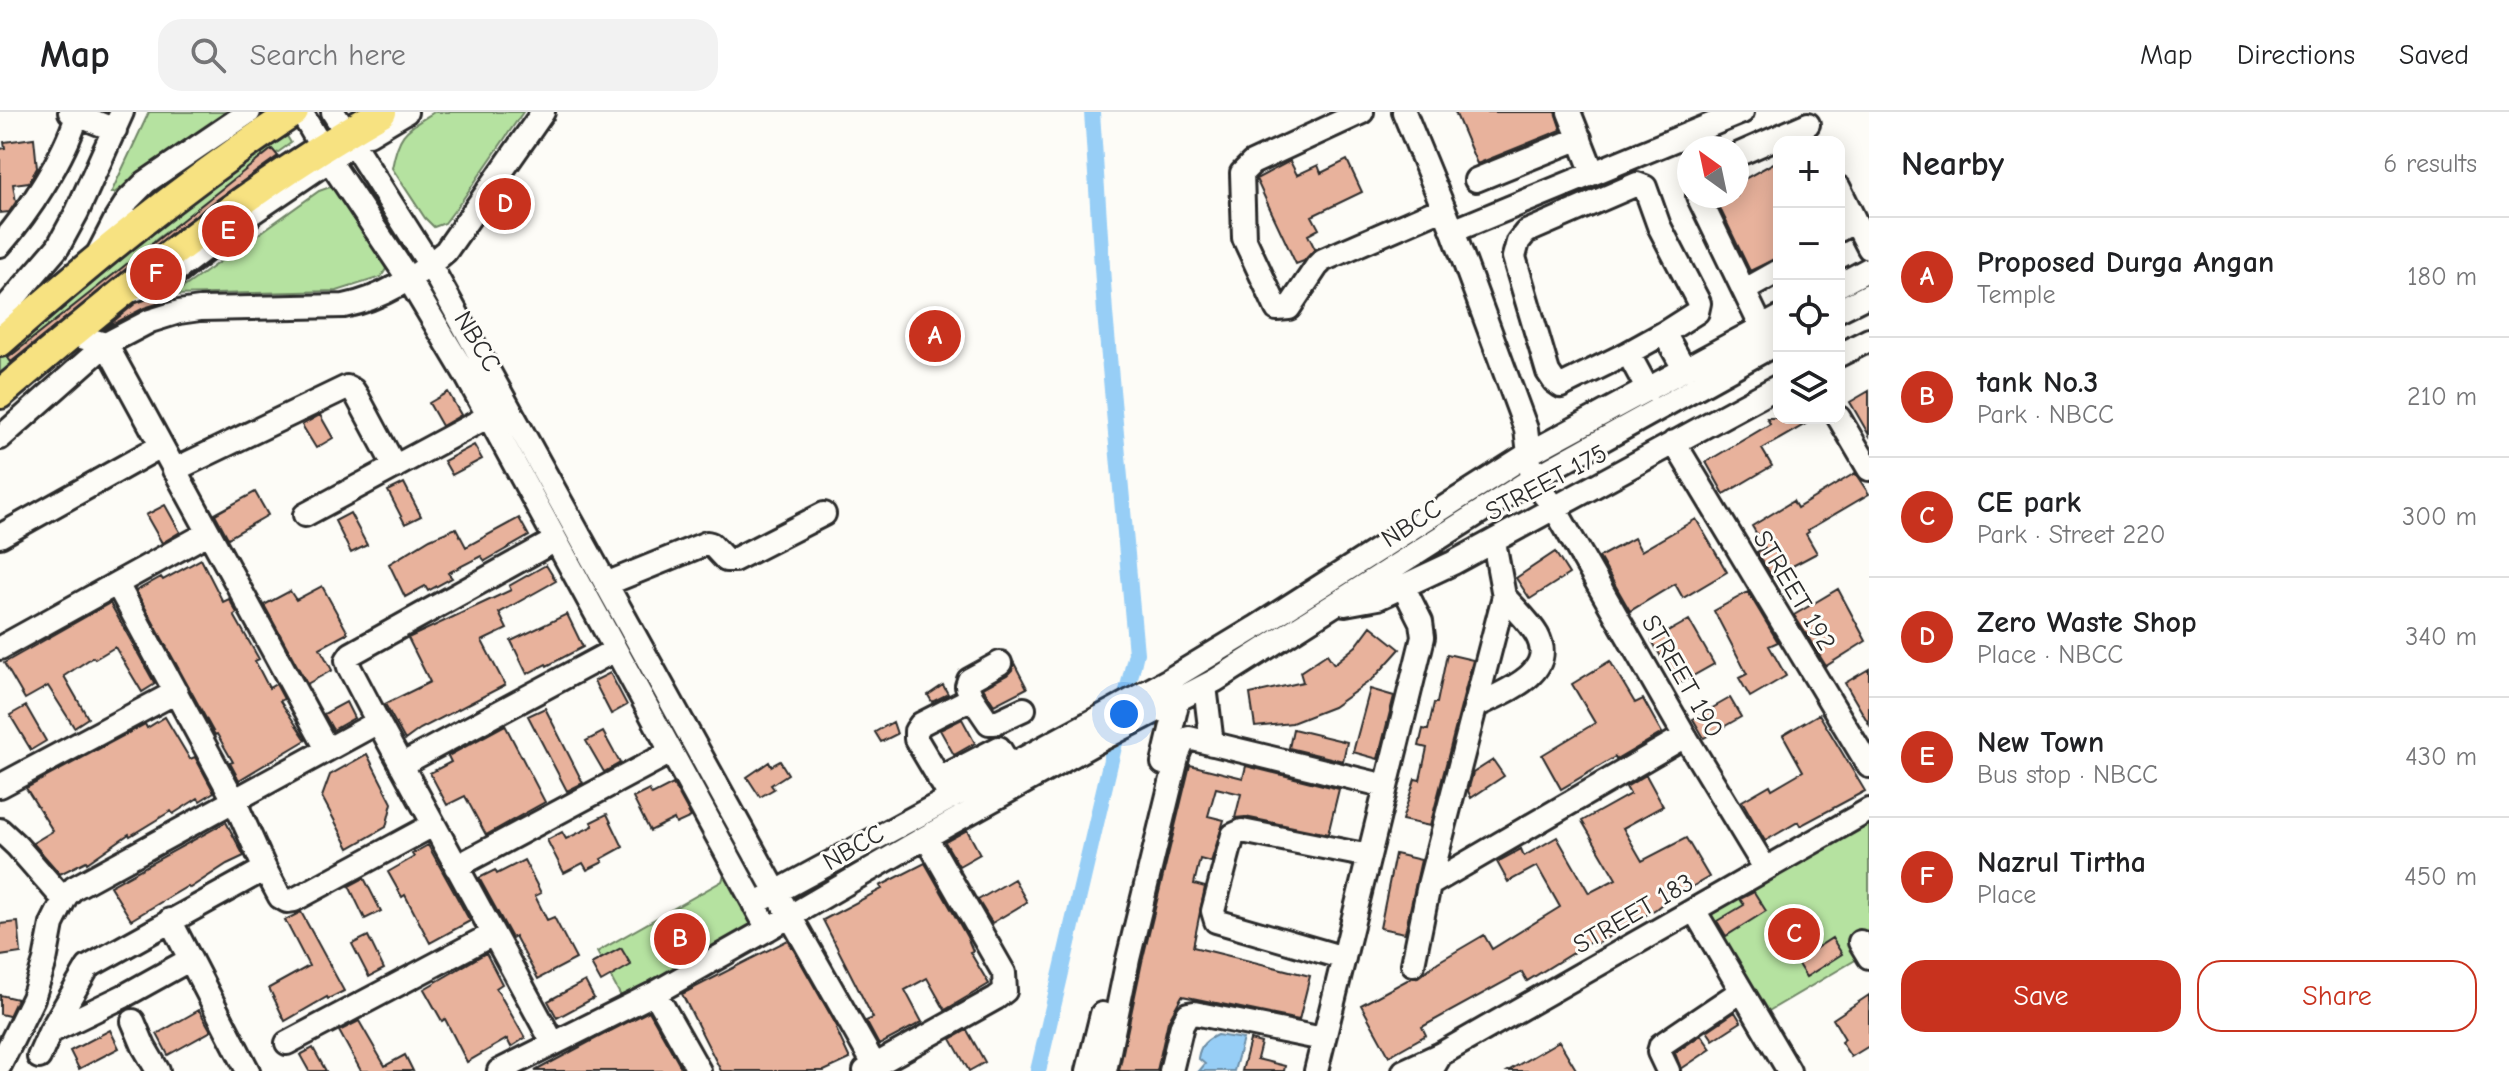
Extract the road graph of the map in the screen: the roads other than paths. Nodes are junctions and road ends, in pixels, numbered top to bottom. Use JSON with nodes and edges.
{"nodes":[{"id":1,"x":249,"y":112,"type":"edge"},
{"id":2,"x":294,"y":112,"type":"edge"},
{"id":3,"x":301,"y":112,"type":"edge"},
{"id":4,"x":382,"y":112,"type":"edge"},
{"id":5,"x":406,"y":112,"type":"edge"},
{"id":6,"x":543,"y":112,"type":"edge"},
{"id":7,"x":1362,"y":112,"type":"edge"},
{"id":8,"x":1404,"y":112,"type":"edge"},
{"id":9,"x":1569,"y":112,"type":"edge"},
{"id":10,"x":1742,"y":112,"type":"edge"},
{"id":11,"x":74,"y":114,"type":"edge"},
{"id":12,"x":119,"y":121,"type":"edge"},
{"id":13,"x":1809,"y":126,"type":"edge"},
{"id":14,"x":344,"y":129,"type":"edge"},
{"id":15,"x":1580,"y":138,"type":"junction"},
{"id":16,"x":1749,"y":150,"type":"edge"},
{"id":17,"x":325,"y":154,"type":"junction"},
{"id":18,"x":1593,"y":173,"type":"junction"},
{"id":19,"x":1476,"y":180,"type":"dead end"},
{"id":20,"x":1443,"y":208,"type":"junction"},
{"id":21,"x":1704,"y":208,"type":"edge"},
{"id":22,"x":1847,"y":225,"type":"edge"},
{"id":23,"x":1453,"y":231,"type":"junction"},
{"id":24,"x":0,"y":245,"type":"edge"},
{"id":25,"x":1869,"y":248,"type":"edge"},
{"id":26,"x":97,"y":257,"type":"junction"},
{"id":27,"x":430,"y":265,"type":"junction"},
{"id":28,"x":1869,"y":269,"type":"edge"},
{"id":29,"x":1773,"y":274,"type":"edge"},
{"id":30,"x":408,"y":278,"type":"junction"},
{"id":31,"x":1845,"y":282,"type":"edge"},
{"id":32,"x":1745,"y":290,"type":"junction"},
{"id":33,"x":1869,"y":295,"type":"edge"},
{"id":34,"x":1845,"y":307,"type":"edge"},
{"id":35,"x":0,"y":314,"type":"edge"},
{"id":36,"x":1773,"y":329,"type":"edge"},
{"id":37,"x":1664,"y":333,"type":"junction"},
{"id":38,"x":70,"y":334,"type":"junction"},
{"id":39,"x":1869,"y":340,"type":"edge"},
{"id":40,"x":0,"y":342,"type":"edge"},
{"id":41,"x":106,"y":344,"type":"junction"},
{"id":42,"x":1845,"y":352,"type":"edge"},
{"id":43,"x":1628,"y":353,"type":"junction"},
{"id":44,"x":1685,"y":370,"type":"junction"},
{"id":45,"x":1773,"y":389,"type":"edge"},
{"id":46,"x":1648,"y":390,"type":"junction"},
{"id":47,"x":0,"y":394,"type":"edge"},
{"id":48,"x":489,"y":416,"type":"junction"},
{"id":49,"x":1843,"y":424,"type":"edge"},
{"id":50,"x":0,"y":438,"type":"edge"},
{"id":51,"x":1674,"y":442,"type":"junction"},
{"id":52,"x":161,"y":446,"type":"junction"},
{"id":53,"x":1528,"y":454,"type":"junction"},
{"id":54,"x":395,"y":467,"type":"junction"},
{"id":55,"x":1869,"y":469,"type":"edge"},
{"id":56,"x":174,"y":470,"type":"junction"},
{"id":57,"x":1532,"y":479,"type":"junction"},
{"id":58,"x":1555,"y":509,"type":"junction"},
{"id":59,"x":824,"y":514,"type":"dead end"},
{"id":60,"x":305,"y":515,"type":"dead end"},
{"id":61,"x":208,"y":533,"type":"junction"},
{"id":62,"x":0,"y":536,"type":"edge"},
{"id":63,"x":556,"y":540,"type":"junction"},
{"id":64,"x":1494,"y":542,"type":"junction"},
{"id":65,"x":117,"y":584,"type":"junction"},
{"id":66,"x":606,"y":584,"type":"junction"},
{"id":67,"x":1403,"y":586,"type":"junction"},
{"id":68,"x":1504,"y":596,"type":"junction"},
{"id":69,"x":1331,"y":607,"type":"junction"},
{"id":70,"x":0,"y":648,"type":"edge"},
{"id":71,"x":615,"y":650,"type":"junction"},
{"id":72,"x":1000,"y":663,"type":"dead end"},
{"id":73,"x":1205,"y":686,"type":"junction"},
{"id":74,"x":176,"y":692,"type":"junction"},
{"id":75,"x":1172,"y":695,"type":"junction"},
{"id":76,"x":972,"y":698,"type":"junction"},
{"id":77,"x":1476,"y":706,"type":"junction"},
{"id":78,"x":1024,"y":709,"type":"dead end"},
{"id":79,"x":378,"y":722,"type":"junction"},
{"id":80,"x":1096,"y":731,"type":"junction"},
{"id":81,"x":1685,"y":736,"type":"junction"},
{"id":82,"x":1212,"y":744,"type":"junction"},
{"id":83,"x":327,"y":749,"type":"junction"},
{"id":84,"x":671,"y":752,"type":"junction"},
{"id":85,"x":401,"y":765,"type":"junction"},
{"id":86,"x":1869,"y":766,"type":"edge"},
{"id":87,"x":0,"y":786,"type":"edge"},
{"id":88,"x":1386,"y":786,"type":"junction"},
{"id":89,"x":945,"y":788,"type":"junction"},
{"id":90,"x":234,"y":800,"type":"junction"},
{"id":91,"x":1869,"y":810,"type":"edge"},
{"id":92,"x":433,"y":825,"type":"junction"},
{"id":93,"x":0,"y":830,"type":"edge"},
{"id":94,"x":926,"y":837,"type":"junction"},
{"id":95,"x":1369,"y":856,"type":"junction"},
{"id":96,"x":456,"y":867,"type":"junction"},
{"id":97,"x":1765,"y":868,"type":"junction"},
{"id":98,"x":265,"y":869,"type":"junction"},
{"id":99,"x":1429,"y":885,"type":"junction"},
{"id":100,"x":777,"y":891,"type":"junction"},
{"id":101,"x":66,"y":896,"type":"junction"},
{"id":102,"x":754,"y":904,"type":"junction"},
{"id":103,"x":1694,"y":910,"type":"junction"},
{"id":104,"x":791,"y":915,"type":"junction"},
{"id":105,"x":170,"y":920,"type":"junction"},
{"id":106,"x":768,"y":929,"type":"junction"},
{"id":107,"x":493,"y":934,"type":"junction"},
{"id":108,"x":1344,"y":958,"type":"junction"},
{"id":109,"x":189,"y":960,"type":"junction"},
{"id":110,"x":1413,"y":964,"type":"dead end"},
{"id":111,"x":1741,"y":991,"type":"junction"},
{"id":112,"x":655,"y":993,"type":"junction"},
{"id":113,"x":133,"y":1021,"type":"dead end"},
{"id":114,"x":50,"y":1032,"type":"junction"},
{"id":115,"x":1323,"y":1039,"type":"junction"},
{"id":116,"x":287,"y":1043,"type":"dead end"},
{"id":117,"x":553,"y":1043,"type":"junction"},
{"id":118,"x":39,"y":1057,"type":"dead end"},
{"id":119,"x":1436,"y":1063,"type":"edge"},
{"id":120,"x":0,"y":1065,"type":"edge"},
{"id":121,"x":870,"y":1068,"type":"edge"},
{"id":122,"x":158,"y":1071,"type":"edge"},
{"id":123,"x":248,"y":1071,"type":"edge"},
{"id":124,"x":499,"y":1071,"type":"edge"},
{"id":125,"x":699,"y":1071,"type":"edge"},
{"id":126,"x":1088,"y":1071,"type":"edge"},
{"id":127,"x":1105,"y":1071,"type":"edge"},
{"id":128,"x":1171,"y":1071,"type":"edge"},
{"id":129,"x":1316,"y":1071,"type":"edge"},
{"id":130,"x":1404,"y":1071,"type":"edge"},
{"id":131,"x":1668,"y":1071,"type":"edge"},
{"id":132,"x":1789,"y":1071,"type":"edge"}],
"edges":[{"from":1,"to":26,"type":"street"},
{"from":2,"to":26,"type":"main road"},
{"from":3,"to":17,"type":"street","name":"NBCC"},
{"from":4,"to":14,"type":"main road"},
{"from":5,"to":14,"type":"street"},
{"from":6,"to":27,"type":"street"},
{"from":7,"to":20,"type":"street"},
{"from":8,"to":20,"type":"street"},
{"from":9,"to":15,"type":"street"},
{"from":10,"to":18,"type":"street"},
{"from":11,"to":12,"type":"street"},
{"from":11,"to":24,"type":"street"},
{"from":12,"to":35,"type":"street"},
{"from":13,"to":16,"type":"street"},
{"from":14,"to":17,"type":"main road"},
{"from":14,"to":27,"type":"street"},
{"from":15,"to":18,"type":"street"},
{"from":15,"to":19,"type":"street"},
{"from":17,"to":30,"type":"street","name":"NBCC"},
{"from":17,"to":38,"type":"main road"},
{"from":18,"to":23,"type":"street"},
{"from":20,"to":23,"type":"street"},
{"from":21,"to":32,"type":"street"},
{"from":22,"to":25,"type":"street"},
{"from":23,"to":53,"type":"street"},
{"from":26,"to":40,"type":"main road"},
{"from":27,"to":30,"type":"street"},
{"from":27,"to":66,"type":"street"},
{"from":28,"to":31,"type":"street"},
{"from":29,"to":32,"type":"street"},
{"from":30,"to":41,"type":"street"},
{"from":30,"to":48,"type":"street","name":"NBCC"},
{"from":32,"to":36,"type":"street"},
{"from":33,"to":34,"type":"street"},
{"from":36,"to":44,"type":"street"},
{"from":36,"to":57,"type":"street","name":"NBCC"},
{"from":37,"to":43,"type":"street"},
{"from":37,"to":43,"type":"street"},
{"from":37,"to":44,"type":"street"},
{"from":38,"to":41,"type":"street"},
{"from":38,"to":47,"type":"main road"},
{"from":39,"to":42,"type":"street"},
{"from":41,"to":50,"type":"street"},
{"from":41,"to":52,"type":"street"},
{"from":43,"to":46,"type":"street"},
{"from":44,"to":46,"type":"street"},
{"from":45,"to":51,"type":"street","name":"STREET 175"},
{"from":46,"to":53,"type":"street"},
{"from":48,"to":54,"type":"street"},
{"from":48,"to":63,"type":"street","name":"NBCC"},
{"from":49,"to":55,"type":"street"},
{"from":51,"to":58,"type":"street","name":"STREET 175"},
{"from":51,"to":86,"type":"street","name":"STREET 192"},
{"from":52,"to":56,"type":"street"},
{"from":52,"to":62,"type":"street"},
{"from":53,"to":57,"type":"street"},
{"from":53,"to":75,"type":"street"},
{"from":54,"to":56,"type":"street"},
{"from":54,"to":60,"type":"street"},
{"from":56,"to":61,"type":"street"},
{"from":57,"to":58,"type":"street","name":"STREET 190"},
{"from":57,"to":69,"type":"street","name":"NBCC"},
{"from":58,"to":64,"type":"street","name":"STREET 175"},
{"from":58,"to":81,"type":"street","name":"STREET 190"},
{"from":59,"to":66,"type":"street"},
{"from":61,"to":65,"type":"street"},
{"from":61,"to":83,"type":"street"},
{"from":63,"to":71,"type":"street","name":"NBCC"},
{"from":63,"to":79,"type":"street"},
{"from":64,"to":67,"type":"street","name":"STREET 175"},
{"from":64,"to":68,"type":"street"},
{"from":65,"to":70,"type":"street"},
{"from":65,"to":74,"type":"street"},
{"from":66,"to":100,"type":"street"},
{"from":67,"to":69,"type":"street","name":"STREET 175"},
{"from":67,"to":88,"type":"street"},
{"from":68,"to":77,"type":"street"},
{"from":68,"to":77,"type":"street"},
{"from":69,"to":73,"type":"street","name":"NBCC"},
{"from":71,"to":84,"type":"street","name":"NBCC"},
{"from":71,"to":85,"type":"street"},
{"from":72,"to":76,"type":"street"},
{"from":73,"to":75,"type":"street","name":"NBCC"},
{"from":73,"to":82,"type":"street"},
{"from":74,"to":87,"type":"street"},
{"from":74,"to":90,"type":"street"},
{"from":75,"to":80,"type":"street","name":"NBCC"},
{"from":75,"to":126,"type":"street"},
{"from":76,"to":78,"type":"street"},
{"from":76,"to":89,"type":"street"},
{"from":77,"to":99,"type":"street"},
{"from":79,"to":83,"type":"street"},
{"from":79,"to":85,"type":"street"},
{"from":80,"to":89,"type":"street"},
{"from":80,"to":94,"type":"street","name":"NBCC"},
{"from":81,"to":97,"type":"street","name":"STREET 190"},
{"from":81,"to":99,"type":"street"},
{"from":82,"to":88,"type":"street"},
{"from":82,"to":127,"type":"street"},
{"from":83,"to":90,"type":"street"},
{"from":84,"to":96,"type":"street"},
{"from":84,"to":102,"type":"street","name":"NBCC"},
{"from":85,"to":92,"type":"street"},
{"from":88,"to":95,"type":"street"},
{"from":89,"to":100,"type":"street"},
{"from":90,"to":98,"type":"street"},
{"from":90,"to":101,"type":"street"},
{"from":91,"to":97,"type":"street","name":"STREET 183"},
{"from":92,"to":96,"type":"street"},
{"from":92,"to":98,"type":"street"},
{"from":93,"to":101,"type":"street"},
{"from":94,"to":104,"type":"street","name":"NBCC"},
{"from":94,"to":121,"type":"street"},
{"from":95,"to":108,"type":"street"},
{"from":95,"to":108,"type":"street"},
{"from":96,"to":107,"type":"street"},
{"from":97,"to":103,"type":"street","name":"STREET 183"},
{"from":98,"to":105,"type":"street"},
{"from":99,"to":110,"type":"street"},
{"from":100,"to":102,"type":"street"},
{"from":100,"to":104,"type":"street"},
{"from":101,"to":120,"type":"street"},
{"from":102,"to":106,"type":"street","name":"NBCC"},
{"from":103,"to":111,"type":"street"},
{"from":103,"to":119,"type":"street","name":"STREET 183"},
{"from":104,"to":106,"type":"street","name":"NBCC"},
{"from":104,"to":121,"type":"street"},
{"from":105,"to":109,"type":"street"},
{"from":105,"to":114,"type":"street"},
{"from":106,"to":112,"type":"street"},
{"from":107,"to":116,"type":"street"},
{"from":107,"to":117,"type":"street"},
{"from":108,"to":115,"type":"street"},
{"from":109,"to":114,"type":"street"},
{"from":109,"to":123,"type":"street"},
{"from":111,"to":131,"type":"street"},
{"from":111,"to":132,"type":"street"},
{"from":112,"to":117,"type":"street"},
{"from":112,"to":125,"type":"street"},
{"from":113,"to":122,"type":"street"},
{"from":114,"to":118,"type":"street"},
{"from":115,"to":128,"type":"street"},
{"from":115,"to":129,"type":"street"},
{"from":117,"to":124,"type":"street"},
{"from":119,"to":130,"type":"street","name":"STREET 183"}]}
